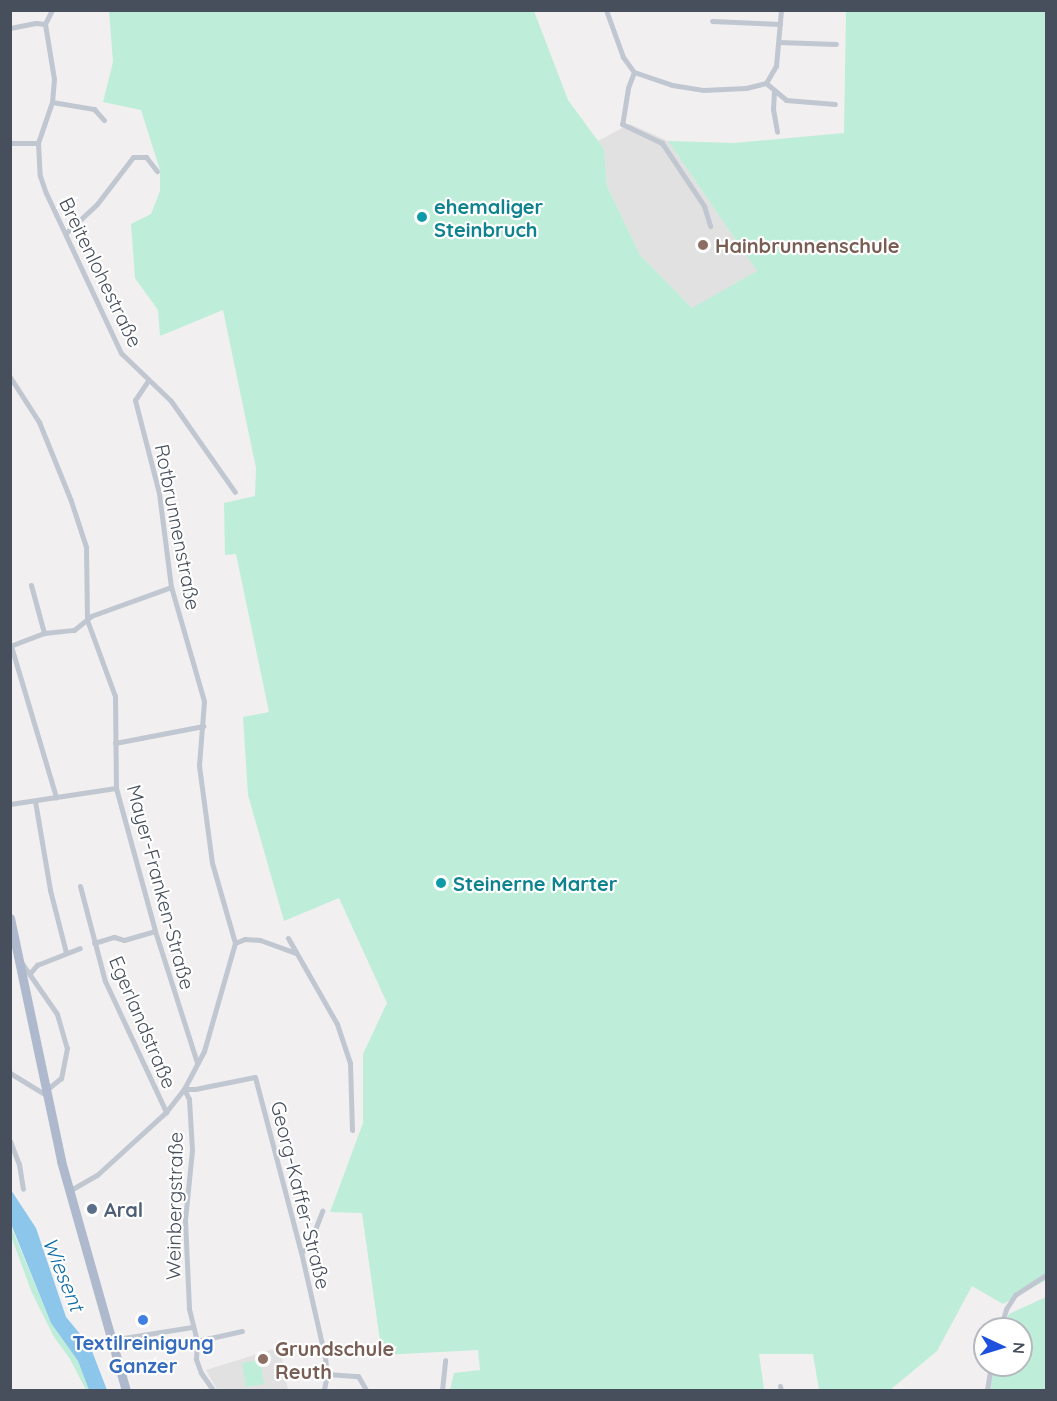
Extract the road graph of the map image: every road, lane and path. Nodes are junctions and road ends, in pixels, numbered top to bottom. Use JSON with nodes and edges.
{"nodes":[{"id":1,"x":52,"y":10,"type":"edge"},
{"id":2,"x":606,"y":10,"type":"edge"},
{"id":3,"x":781,"y":10,"type":"edge"},
{"id":4,"x":712,"y":21,"type":"dead end"},
{"id":5,"x":45,"y":24,"type":"junction"},
{"id":6,"x":780,"y":24,"type":"junction"},
{"id":7,"x":10,"y":27,"type":"edge"},
{"id":8,"x":779,"y":42,"type":"junction"},
{"id":9,"x":836,"y":44,"type":"dead end"},
{"id":10,"x":634,"y":72,"type":"junction"},
{"id":11,"x":766,"y":83,"type":"junction"},
{"id":12,"x":774,"y":91,"type":"junction"},
{"id":13,"x":52,"y":102,"type":"junction"},
{"id":14,"x":835,"y":104,"type":"dead end"},
{"id":15,"x":104,"y":120,"type":"dead end"},
{"id":16,"x":777,"y":132,"type":"dead end"},
{"id":17,"x":10,"y":142,"type":"edge"},
{"id":18,"x":38,"y":143,"type":"junction"},
{"id":19,"x":157,"y":171,"type":"dead end"},
{"id":20,"x":710,"y":226,"type":"dead end"},
{"id":21,"x":66,"y":233,"type":"junction"},
{"id":22,"x":10,"y":377,"type":"edge"},
{"id":23,"x":148,"y":381,"type":"junction"},
{"id":24,"x":235,"y":492,"type":"dead end"},
{"id":25,"x":31,"y":585,"type":"dead end"},
{"id":26,"x":171,"y":587,"type":"junction"},
{"id":27,"x":87,"y":620,"type":"junction"},
{"id":28,"x":45,"y":633,"type":"junction"},
{"id":29,"x":11,"y":646,"type":"edge"},
{"id":30,"x":203,"y":726,"type":"junction"},
{"id":31,"x":114,"y":743,"type":"junction"},
{"id":32,"x":116,"y":788,"type":"junction"},
{"id":33,"x":56,"y":797,"type":"junction"},
{"id":34,"x":35,"y":801,"type":"junction"},
{"id":35,"x":10,"y":804,"type":"edge"},
{"id":36,"x":80,"y":886,"type":"dead end"},
{"id":37,"x":10,"y":918,"type":"edge"},
{"id":38,"x":155,"y":931,"type":"junction"},
{"id":39,"x":288,"y":938,"type":"dead end"},
{"id":40,"x":94,"y":943,"type":"junction"},
{"id":41,"x":235,"y":943,"type":"junction"},
{"id":42,"x":80,"y":948,"type":"dead end"},
{"id":43,"x":66,"y":953,"type":"junction"},
{"id":44,"x":295,"y":953,"type":"junction"},
{"id":45,"x":21,"y":962,"type":"junction"},
{"id":46,"x":30,"y":974,"type":"junction"},
{"id":47,"x":197,"y":1063,"type":"junction"},
{"id":48,"x":10,"y":1073,"type":"edge"},
{"id":49,"x":184,"y":1089,"type":"junction"},
{"id":50,"x":46,"y":1093,"type":"junction"},
{"id":51,"x":166,"y":1112,"type":"junction"},
{"id":52,"x":352,"y":1130,"type":"dead end"},
{"id":53,"x":10,"y":1141,"type":"edge"},
{"id":54,"x":23,"y":1189,"type":"dead end"},
{"id":55,"x":69,"y":1191,"type":"junction"},
{"id":56,"x":322,"y":1211,"type":"dead end"},
{"id":57,"x":301,"y":1252,"type":"junction"},
{"id":58,"x":1047,"y":1275,"type":"edge"},
{"id":59,"x":1004,"y":1317,"type":"edge"},
{"id":60,"x":192,"y":1327,"type":"junction"},
{"id":61,"x":242,"y":1331,"type":"dead end"},
{"id":62,"x":110,"y":1340,"type":"junction"},
{"id":63,"x":197,"y":1341,"type":"junction"},
{"id":64,"x":445,"y":1360,"type":"dead end"},
{"id":65,"x":327,"y":1374,"type":"junction"},
{"id":66,"x":126,"y":1390,"type":"edge"},
{"id":67,"x":213,"y":1390,"type":"edge"},
{"id":68,"x":324,"y":1390,"type":"edge"},
{"id":69,"x":366,"y":1390,"type":"edge"},
{"id":70,"x":442,"y":1390,"type":"edge"}],
"edges":[{"from":1,"to":5,"type":"street"},
{"from":2,"to":10,"type":"street"},
{"from":3,"to":6,"type":"street"},
{"from":4,"to":6,"type":"street"},
{"from":5,"to":7,"type":"street"},
{"from":5,"to":13,"type":"street","name":"Breitenlohestraße"},
{"from":6,"to":8,"type":"street"},
{"from":8,"to":9,"type":"street"},
{"from":8,"to":11,"type":"street"},
{"from":10,"to":11,"type":"street"},
{"from":10,"to":20,"type":"street"},
{"from":11,"to":12,"type":"street"},
{"from":12,"to":14,"type":"street"},
{"from":12,"to":16,"type":"street"},
{"from":13,"to":15,"type":"street"},
{"from":13,"to":18,"type":"street","name":"Breitenlohestraße"},
{"from":17,"to":18,"type":"street"},
{"from":18,"to":21,"type":"street","name":"Breitenlohestraße"},
{"from":19,"to":21,"type":"street"},
{"from":21,"to":23,"type":"street","name":"Breitenlohestraße"},
{"from":22,"to":27,"type":"street","name":"Mayer-Franken-Straße"},
{"from":23,"to":24,"type":"street","name":"Breitenlohestraße"},
{"from":23,"to":26,"type":"street","name":"Rotbrunnenstraße"},
{"from":25,"to":28,"type":"street"},
{"from":26,"to":27,"type":"street"},
{"from":26,"to":30,"type":"street","name":"Rotbrunnenstraße"},
{"from":27,"to":28,"type":"street"},
{"from":27,"to":31,"type":"street","name":"Mayer-Franken-Straße"},
{"from":28,"to":29,"type":"street"},
{"from":29,"to":33,"type":"street"},
{"from":30,"to":31,"type":"street"},
{"from":30,"to":41,"type":"street","name":"Rotbrunnenstraße"},
{"from":31,"to":32,"type":"street","name":"Mayer-Franken-Straße"},
{"from":32,"to":33,"type":"street"},
{"from":32,"to":38,"type":"street","name":"Mayer-Franken-Straße"},
{"from":33,"to":34,"type":"street"},
{"from":34,"to":35,"type":"street"},
{"from":34,"to":43,"type":"street"},
{"from":36,"to":40,"type":"street","name":"Egerlandstraße"},
{"from":37,"to":45,"type":"main road"},
{"from":38,"to":40,"type":"street","name":"Egerlandstraße"},
{"from":38,"to":47,"type":"street","name":"Mayer-Franken-Straße"},
{"from":39,"to":44,"type":"street"},
{"from":40,"to":51,"type":"street","name":"Egerlandstraße"},
{"from":41,"to":44,"type":"street"},
{"from":41,"to":47,"type":"street"},
{"from":42,"to":43,"type":"street"},
{"from":43,"to":46,"type":"street"},
{"from":44,"to":52,"type":"street"},
{"from":45,"to":46,"type":"street"},
{"from":45,"to":50,"type":"main road"},
{"from":46,"to":50,"type":"street"},
{"from":47,"to":49,"type":"street"},
{"from":48,"to":50,"type":"street"},
{"from":49,"to":51,"type":"street"},
{"from":49,"to":57,"type":"street","name":"Georg-Kaffer-Straße"},
{"from":49,"to":60,"type":"street","name":"Weinbergstraße"},
{"from":50,"to":55,"type":"main road"},
{"from":51,"to":55,"type":"street"},
{"from":53,"to":54,"type":"street"},
{"from":55,"to":62,"type":"main road"},
{"from":56,"to":57,"type":"street"},
{"from":57,"to":65,"type":"street","name":"Georg-Kaffer-Straße"},
{"from":58,"to":59,"type":"street"},
{"from":60,"to":62,"type":"street"},
{"from":60,"to":63,"type":"street","name":"Weinbergstraße"},
{"from":61,"to":63,"type":"street"},
{"from":62,"to":66,"type":"main road"},
{"from":63,"to":67,"type":"street","name":"Weinbergstraße"},
{"from":64,"to":70,"type":"street"},
{"from":65,"to":68,"type":"street","name":"Georg-Kaffer-Straße"},
{"from":65,"to":69,"type":"street"}]}
